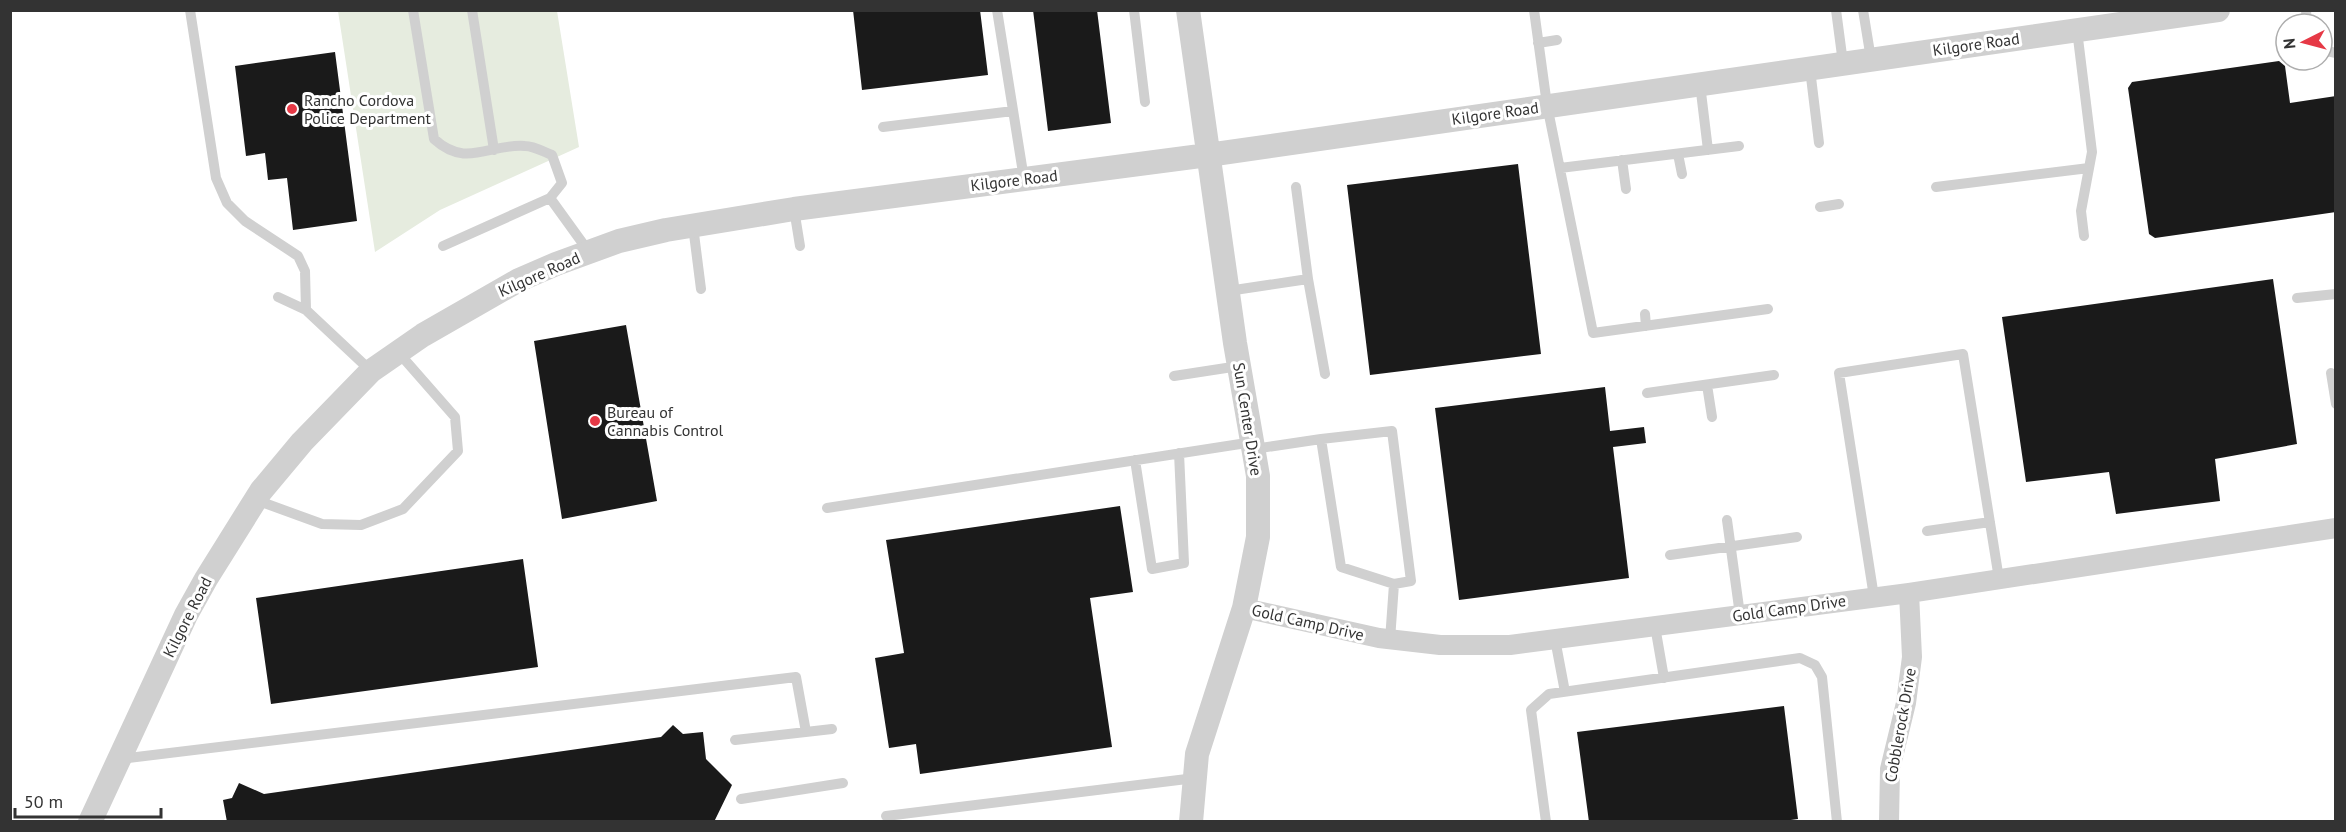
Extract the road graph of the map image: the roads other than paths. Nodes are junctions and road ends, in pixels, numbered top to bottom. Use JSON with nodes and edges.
{"nodes":[{"id":1,"x":190,"y":10,"type":"edge"},
{"id":2,"x":413,"y":10,"type":"edge"},
{"id":3,"x":472,"y":10,"type":"edge"},
{"id":4,"x":997,"y":10,"type":"edge"},
{"id":5,"x":1134,"y":10,"type":"edge"},
{"id":6,"x":1188,"y":10,"type":"edge"},
{"id":7,"x":1533,"y":10,"type":"edge"},
{"id":8,"x":1836,"y":10,"type":"edge"},
{"id":9,"x":1863,"y":10,"type":"edge"},
{"id":10,"x":2215,"y":11,"type":"edge"},
{"id":11,"x":2076,"y":30,"type":"junction"},
{"id":12,"x":1557,"y":40,"type":"dead end"},
{"id":13,"x":1538,"y":43,"type":"junction"},
{"id":14,"x":1871,"y":59,"type":"junction"},
{"id":15,"x":1843,"y":63,"type":"junction"},
{"id":16,"x":1809,"y":68,"type":"junction"},
{"id":17,"x":1700,"y":84,"type":"junction"},
{"id":18,"x":1146,"y":102,"type":"dead end"},
{"id":19,"x":1547,"y":105,"type":"junction"},
{"id":20,"x":1013,"y":111,"type":"junction"},
{"id":21,"x":883,"y":127,"type":"dead end"},
{"id":22,"x":1819,"y":143,"type":"dead end"},
{"id":23,"x":1739,"y":146,"type":"dead end"},
{"id":24,"x":494,"y":150,"type":"junction"},
{"id":25,"x":1707,"y":150,"type":"junction"},
{"id":26,"x":1678,"y":154,"type":"junction"},
{"id":27,"x":1208,"y":155,"type":"junction"},
{"id":28,"x":1622,"y":160,"type":"junction"},
{"id":29,"x":1560,"y":168,"type":"junction"},
{"id":30,"x":2089,"y":168,"type":"junction"},
{"id":31,"x":1682,"y":174,"type":"dead end"},
{"id":32,"x":1024,"y":179,"type":"junction"},
{"id":33,"x":1296,"y":187,"type":"dead end"},
{"id":34,"x":1936,"y":188,"type":"dead end"},
{"id":35,"x":1626,"y":189,"type":"dead end"},
{"id":36,"x":550,"y":198,"type":"junction"},
{"id":37,"x":1839,"y":204,"type":"dead end"},
{"id":38,"x":1820,"y":207,"type":"dead end"},
{"id":39,"x":794,"y":209,"type":"junction"},
{"id":40,"x":693,"y":226,"type":"junction"},
{"id":41,"x":2084,"y":236,"type":"dead end"},
{"id":42,"x":443,"y":246,"type":"dead end"},
{"id":43,"x":800,"y":246,"type":"dead end"},
{"id":44,"x":589,"y":252,"type":"junction"},
{"id":45,"x":1308,"y":279,"type":"junction"},
{"id":46,"x":701,"y":289,"type":"dead end"},
{"id":47,"x":1228,"y":291,"type":"junction"},
{"id":48,"x":2336,"y":294,"type":"edge"},
{"id":49,"x":278,"y":297,"type":"dead end"},
{"id":50,"x":2297,"y":298,"type":"dead end"},
{"id":51,"x":1768,"y":309,"type":"dead end"},
{"id":52,"x":306,"y":310,"type":"junction"},
{"id":53,"x":1644,"y":314,"type":"dead end"},
{"id":54,"x":1646,"y":326,"type":"junction"},
{"id":55,"x":398,"y":352,"type":"junction"},
{"id":56,"x":1239,"y":366,"type":"junction"},
{"id":57,"x":370,"y":371,"type":"junction"},
{"id":58,"x":2331,"y":373,"type":"dead end"},
{"id":59,"x":1325,"y":374,"type":"dead end"},
{"id":60,"x":1774,"y":375,"type":"dead end"},
{"id":61,"x":1174,"y":376,"type":"dead end"},
{"id":62,"x":1707,"y":385,"type":"junction"},
{"id":63,"x":1647,"y":393,"type":"dead end"},
{"id":64,"x":2336,"y":404,"type":"edge"},
{"id":65,"x":1712,"y":417,"type":"dead end"},
{"id":66,"x":1320,"y":439,"type":"junction"},
{"id":67,"x":1253,"y":445,"type":"junction"},
{"id":68,"x":1179,"y":453,"type":"junction"},
{"id":69,"x":1135,"y":460,"type":"junction"},
{"id":70,"x":256,"y":500,"type":"junction"},
{"id":71,"x":827,"y":508,"type":"dead end"},
{"id":72,"x":1727,"y":520,"type":"dead end"},
{"id":73,"x":1990,"y":522,"type":"junction"},
{"id":74,"x":2336,"y":528,"type":"edge"},
{"id":75,"x":1927,"y":531,"type":"dead end"},
{"id":76,"x":1797,"y":537,"type":"dead end"},
{"id":77,"x":1730,"y":546,"type":"junction"},
{"id":78,"x":1670,"y":555,"type":"dead end"},
{"id":79,"x":1999,"y":579,"type":"junction"},
{"id":80,"x":1394,"y":584,"type":"junction"},
{"id":81,"x":1909,"y":593,"type":"junction"},
{"id":82,"x":1874,"y":597,"type":"junction"},
{"id":83,"x":1244,"y":608,"type":"junction"},
{"id":84,"x":1740,"y":615,"type":"junction"},
{"id":85,"x":1656,"y":626,"type":"junction"},
{"id":86,"x":1555,"y":639,"type":"junction"},
{"id":87,"x":1390,"y":640,"type":"junction"},
{"id":88,"x":1664,"y":678,"type":"junction"},
{"id":89,"x":1565,"y":692,"type":"junction"},
{"id":90,"x":832,"y":729,"type":"dead end"},
{"id":91,"x":806,"y":732,"type":"junction"},
{"id":92,"x":735,"y":740,"type":"dead end"},
{"id":93,"x":120,"y":759,"type":"junction"},
{"id":94,"x":1195,"y":778,"type":"junction"},
{"id":95,"x":843,"y":783,"type":"dead end"},
{"id":96,"x":741,"y":799,"type":"dead end"},
{"id":97,"x":886,"y":816,"type":"dead end"},
{"id":98,"x":90,"y":822,"type":"edge"},
{"id":99,"x":1191,"y":822,"type":"edge"},
{"id":100,"x":1546,"y":822,"type":"edge"},
{"id":101,"x":1837,"y":822,"type":"edge"},
{"id":102,"x":1889,"y":822,"type":"edge"}],
"edges":[{"from":1,"to":52,"type":"lane"},
{"from":2,"to":24,"type":"lane"},
{"from":3,"to":24,"type":"lane"},
{"from":4,"to":20,"type":"lane"},
{"from":5,"to":18,"type":"lane"},
{"from":6,"to":27,"type":"street","name":"Sun Center Drive"},
{"from":7,"to":13,"type":"lane"},
{"from":8,"to":15,"type":"lane"},
{"from":9,"to":14,"type":"lane"},
{"from":10,"to":11,"type":"street","name":"Kilgore Road"},
{"from":11,"to":14,"type":"street","name":"Kilgore Road"},
{"from":11,"to":30,"type":"lane"},
{"from":12,"to":13,"type":"lane"},
{"from":13,"to":19,"type":"lane"},
{"from":14,"to":15,"type":"street","name":"Kilgore Road"},
{"from":15,"to":16,"type":"street","name":"Kilgore Road"},
{"from":16,"to":17,"type":"street","name":"Kilgore Road"},
{"from":16,"to":22,"type":"lane"},
{"from":17,"to":19,"type":"street","name":"Kilgore Road"},
{"from":17,"to":25,"type":"lane"},
{"from":19,"to":27,"type":"street","name":"Kilgore Road"},
{"from":19,"to":29,"type":"lane"},
{"from":20,"to":21,"type":"lane"},
{"from":20,"to":32,"type":"lane"},
{"from":23,"to":25,"type":"lane"},
{"from":24,"to":36,"type":"lane"},
{"from":25,"to":26,"type":"lane"},
{"from":26,"to":28,"type":"lane"},
{"from":26,"to":31,"type":"lane"},
{"from":27,"to":32,"type":"street","name":"Kilgore Road"},
{"from":27,"to":47,"type":"street","name":"Sun Center Drive"},
{"from":28,"to":29,"type":"lane"},
{"from":28,"to":35,"type":"lane"},
{"from":29,"to":54,"type":"lane"},
{"from":30,"to":34,"type":"lane"},
{"from":30,"to":41,"type":"lane"},
{"from":32,"to":39,"type":"street","name":"Kilgore Road"},
{"from":33,"to":45,"type":"lane"},
{"from":36,"to":42,"type":"lane"},
{"from":36,"to":44,"type":"lane"},
{"from":37,"to":38,"type":"lane"},
{"from":39,"to":40,"type":"street","name":"Kilgore Road"},
{"from":39,"to":43,"type":"lane"},
{"from":40,"to":44,"type":"street","name":"Kilgore Road"},
{"from":40,"to":46,"type":"lane"},
{"from":44,"to":55,"type":"street","name":"Kilgore Road"},
{"from":45,"to":47,"type":"lane"},
{"from":45,"to":59,"type":"lane"},
{"from":47,"to":56,"type":"street","name":"Sun Center Drive"},
{"from":48,"to":50,"type":"lane"},
{"from":49,"to":52,"type":"lane"},
{"from":51,"to":54,"type":"lane"},
{"from":52,"to":57,"type":"lane"},
{"from":53,"to":54,"type":"lane"},
{"from":55,"to":57,"type":"street","name":"Kilgore Road"},
{"from":55,"to":70,"type":"lane"},
{"from":56,"to":61,"type":"lane"},
{"from":56,"to":67,"type":"street","name":"Sun Center Drive"},
{"from":57,"to":70,"type":"street","name":"Kilgore Road"},
{"from":58,"to":64,"type":"lane"},
{"from":60,"to":62,"type":"lane"},
{"from":62,"to":63,"type":"lane"},
{"from":62,"to":65,"type":"lane"},
{"from":66,"to":67,"type":"lane"},
{"from":66,"to":80,"type":"lane"},
{"from":66,"to":80,"type":"lane"},
{"from":67,"to":68,"type":"lane"},
{"from":67,"to":83,"type":"street","name":"Sun Center Drive"},
{"from":68,"to":69,"type":"lane"},
{"from":68,"to":69,"type":"lane"},
{"from":69,"to":71,"type":"lane"},
{"from":70,"to":93,"type":"street","name":"Kilgore Road"},
{"from":72,"to":77,"type":"lane"},
{"from":73,"to":75,"type":"lane"},
{"from":73,"to":79,"type":"lane"},
{"from":73,"to":82,"type":"lane"},
{"from":74,"to":79,"type":"street","name":"Gold Camp Drive"},
{"from":76,"to":77,"type":"lane"},
{"from":77,"to":78,"type":"lane"},
{"from":77,"to":84,"type":"lane"},
{"from":79,"to":81,"type":"street","name":"Gold Camp Drive"},
{"from":80,"to":87,"type":"lane"},
{"from":81,"to":82,"type":"street","name":"Gold Camp Drive"},
{"from":81,"to":102,"type":"street","name":"Cobblerock Drive"},
{"from":82,"to":84,"type":"street","name":"Gold Camp Drive"},
{"from":83,"to":87,"type":"street","name":"Gold Camp Drive"},
{"from":83,"to":94,"type":"street","name":"Sun Center Drive"},
{"from":84,"to":85,"type":"street","name":"Gold Camp Drive"},
{"from":85,"to":86,"type":"street","name":"Gold Camp Drive"},
{"from":85,"to":88,"type":"lane"},
{"from":86,"to":87,"type":"street","name":"Gold Camp Drive"},
{"from":86,"to":89,"type":"lane"},
{"from":88,"to":89,"type":"lane"},
{"from":88,"to":101,"type":"lane"},
{"from":89,"to":100,"type":"lane"},
{"from":90,"to":91,"type":"lane"},
{"from":91,"to":92,"type":"lane"},
{"from":91,"to":93,"type":"lane"},
{"from":93,"to":98,"type":"street","name":"Kilgore Road"},
{"from":94,"to":97,"type":"lane"},
{"from":94,"to":99,"type":"street","name":"Sun Center Drive"},
{"from":95,"to":96,"type":"lane"}]}
